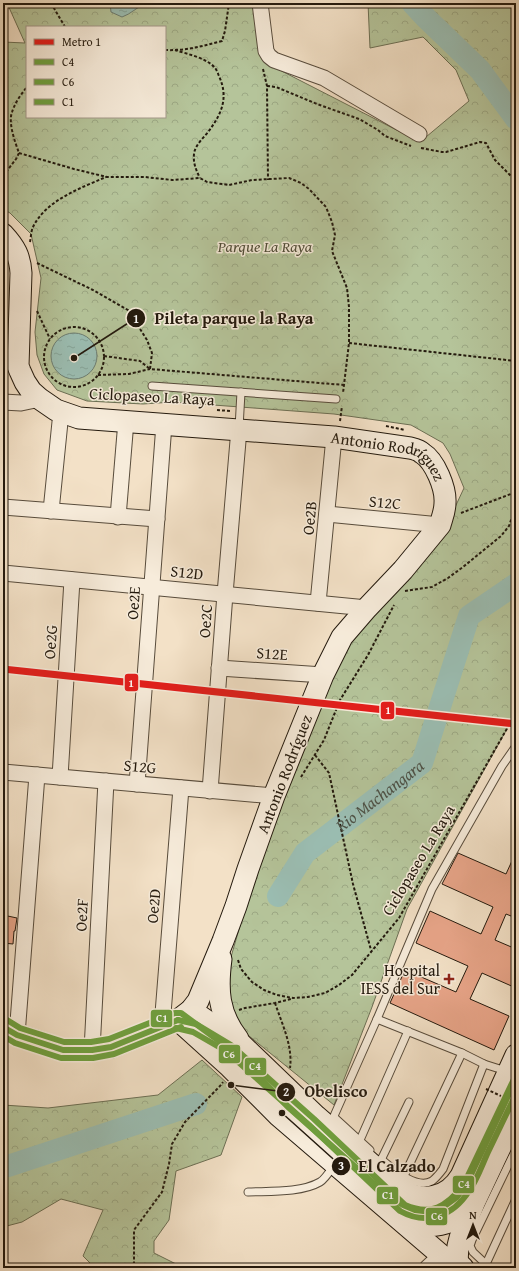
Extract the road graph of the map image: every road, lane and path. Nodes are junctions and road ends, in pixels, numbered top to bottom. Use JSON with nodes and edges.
{"nodes":[{"id":1,"x":51,"y":3,"type":"edge"},
{"id":2,"x":229,"y":3,"type":"edge"},
{"id":3,"x":260,"y":3,"type":"edge"},
{"id":4,"x":64,"y":26,"type":"edge"},
{"id":5,"x":166,"y":50,"type":"edge"},
{"id":6,"x":175,"y":50,"type":"junction"},
{"id":7,"x":262,"y":64,"type":"dead end"},
{"id":8,"x":26,"y":88,"type":"edge"},
{"id":9,"x":419,"y":134,"type":"dead end"},
{"id":10,"x":19,"y":153,"type":"junction"},
{"id":11,"x":3,"y":176,"type":"edge"},
{"id":12,"x":106,"y":177,"type":"junction"},
{"id":13,"x":200,"y":178,"type":"junction"},
{"id":14,"x":268,"y":180,"type":"junction"},
{"id":15,"x":3,"y":215,"type":"edge"},
{"id":16,"x":6,"y":226,"type":"edge"},
{"id":17,"x":26,"y":238,"type":"dead end"},
{"id":18,"x":36,"y":270,"type":"dead end"},
{"id":19,"x":37,"y":310,"type":"dead end"},
{"id":20,"x":50,"y":339,"type":"junction"},
{"id":21,"x":349,"y":343,"type":"junction"},
{"id":22,"x":104,"y":356,"type":"junction"},
{"id":23,"x":516,"y":361,"type":"edge"},
{"id":24,"x":150,"y":369,"type":"junction"},
{"id":25,"x":98,"y":375,"type":"junction"},
{"id":26,"x":344,"y":385,"type":"junction"},
{"id":27,"x":152,"y":386,"type":"dead end"},
{"id":28,"x":241,"y":392,"type":"junction"},
{"id":29,"x":40,"y":399,"type":"junction"},
{"id":30,"x":336,"y":400,"type":"dead end"},
{"id":31,"x":3,"y":402,"type":"edge"},
{"id":32,"x":214,"y":410,"type":"dead end"},
{"id":33,"x":61,"y":412,"type":"junction"},
{"id":34,"x":126,"y":421,"type":"junction"},
{"id":35,"x":240,"y":421,"type":"junction"},
{"id":36,"x":164,"y":424,"type":"junction"},
{"id":37,"x":379,"y":426,"type":"dead end"},
{"id":38,"x":340,"y":430,"type":"junction"},
{"id":39,"x":407,"y":430,"type":"dead end"},
{"id":40,"x":516,"y":492,"type":"edge"},
{"id":41,"x":516,"y":498,"type":"edge"},
{"id":42,"x":3,"y":507,"type":"edge"},
{"id":43,"x":51,"y":511,"type":"junction"},
{"id":44,"x":327,"y":514,"type":"junction"},
{"id":45,"x":118,"y":517,"type":"junction"},
{"id":46,"x":158,"y":519,"type":"junction"},
{"id":47,"x":447,"y":520,"type":"junction"},
{"id":48,"x":3,"y":573,"type":"edge"},
{"id":49,"x":72,"y":580,"type":"junction"},
{"id":50,"x":408,"y":586,"type":"dead end"},
{"id":51,"x":153,"y":587,"type":"junction"},
{"id":52,"x":225,"y":594,"type":"junction"},
{"id":53,"x":318,"y":603,"type":"junction"},
{"id":54,"x":394,"y":604,"type":"dead end"},
{"id":55,"x":367,"y":608,"type":"junction"},
{"id":56,"x":219,"y":668,"type":"junction"},
{"id":57,"x":323,"y":675,"type":"junction"},
{"id":58,"x":516,"y":717,"type":"edge"},
{"id":59,"x":516,"y":746,"type":"edge"},
{"id":60,"x":315,"y":755,"type":"junction"},
{"id":61,"x":3,"y":772,"type":"edge"},
{"id":62,"x":37,"y":775,"type":"junction"},
{"id":63,"x":60,"y":777,"type":"junction"},
{"id":64,"x":300,"y":778,"type":"dead end"},
{"id":65,"x":106,"y":781,"type":"junction"},
{"id":66,"x":137,"y":784,"type":"junction"},
{"id":67,"x":181,"y":788,"type":"junction"},
{"id":68,"x":210,"y":791,"type":"junction"},
{"id":69,"x":274,"y":796,"type":"junction"},
{"id":70,"x":223,"y":941,"type":"junction"},
{"id":71,"x":371,"y":950,"type":"junction"},
{"id":72,"x":238,"y":958,"type":"dead end"},
{"id":73,"x":292,"y":998,"type":"junction"},
{"id":74,"x":275,"y":1003,"type":"junction"},
{"id":75,"x":224,"y":1016,"type":"junction"},
{"id":76,"x":177,"y":1019,"type":"junction"},
{"id":77,"x":377,"y":1019,"type":"junction"},
{"id":78,"x":408,"y":1030,"type":"junction"},
{"id":79,"x":10,"y":1031,"type":"edge"},
{"id":80,"x":242,"y":1044,"type":"junction"},
{"id":81,"x":92,"y":1050,"type":"junction"},
{"id":82,"x":462,"y":1053,"type":"junction"},
{"id":83,"x":484,"y":1064,"type":"junction"},
{"id":84,"x":230,"y":1067,"type":"junction"},
{"id":85,"x":513,"y":1067,"type":"edge"},
{"id":86,"x":281,"y":1082,"type":"junction"},
{"id":87,"x":486,"y":1089,"type":"dead end"},
{"id":88,"x":516,"y":1098,"type":"edge"},
{"id":89,"x":409,"y":1102,"type":"dead end"},
{"id":90,"x":515,"y":1114,"type":"edge"},
{"id":91,"x":332,"y":1122,"type":"junction"},
{"id":92,"x":360,"y":1140,"type":"junction"},
{"id":93,"x":516,"y":1149,"type":"edge"},
{"id":94,"x":381,"y":1160,"type":"junction"},
{"id":95,"x":334,"y":1164,"type":"junction"},
{"id":96,"x":404,"y":1176,"type":"junction"},
{"id":97,"x":248,"y":1192,"type":"dead end"},
{"id":98,"x":516,"y":1199,"type":"edge"},
{"id":99,"x":474,"y":1203,"type":"junction"},
{"id":100,"x":430,"y":1213,"type":"junction"},
{"id":101,"x":393,"y":1215,"type":"junction"},
{"id":102,"x":134,"y":1263,"type":"junction"},
{"id":103,"x":447,"y":1263,"type":"edge"},
{"id":104,"x":516,"y":1265,"type":"edge"},
{"id":105,"x":488,"y":1266,"type":"edge"},
{"id":106,"x":130,"y":1268,"type":"edge"},
{"id":107,"x":138,"y":1268,"type":"edge"},
{"id":108,"x":514,"y":1268,"type":"edge"}],
"edges":[{"from":1,"to":4,"type":"path"},
{"from":2,"to":6,"type":"path"},
{"from":3,"to":9,"type":"street"},
{"from":5,"to":6,"type":"path"},
{"from":6,"to":13,"type":"path"},
{"from":7,"to":14,"type":"path"},
{"from":8,"to":10,"type":"path"},
{"from":10,"to":11,"type":"path"},
{"from":10,"to":12,"type":"path"},
{"from":12,"to":13,"type":"path"},
{"from":12,"to":17,"type":"path"},
{"from":13,"to":14,"type":"path"},
{"from":14,"to":21,"type":"path"},
{"from":15,"to":16,"type":"path"},
{"from":16,"to":29,"type":"street","name":"Antonio Rodríguez"},
{"from":18,"to":24,"type":"path","name":"Ciclopaseo La Raya"},
{"from":19,"to":20,"type":"path"},
{"from":20,"to":22,"type":"path"},
{"from":20,"to":25,"type":"path"},
{"from":21,"to":23,"type":"path"},
{"from":21,"to":26,"type":"path"},
{"from":22,"to":24,"type":"path"},
{"from":22,"to":25,"type":"path"},
{"from":24,"to":25,"type":"path"},
{"from":24,"to":26,"type":"path","name":"Ciclopaseo La Raya"},
{"from":26,"to":38,"type":"path"},
{"from":27,"to":28,"type":"lane"},
{"from":28,"to":30,"type":"lane"},
{"from":28,"to":35,"type":"lane"},
{"from":29,"to":31,"type":"street"},
{"from":29,"to":33,"type":"street","name":"Antonio Rodríguez"},
{"from":32,"to":35,"type":"path","name":"Ciclopaseo La Raya"},
{"from":33,"to":34,"type":"street","name":"Antonio Rodríguez"},
{"from":33,"to":43,"type":"street"},
{"from":34,"to":36,"type":"street","name":"Antonio Rodríguez"},
{"from":34,"to":45,"type":"street"},
{"from":35,"to":36,"type":"street","name":"Antonio Rodríguez"},
{"from":35,"to":38,"type":"street","name":"Antonio Rodríguez"},
{"from":35,"to":52,"type":"street","name":"Oe2C"},
{"from":36,"to":46,"type":"street","name":"Oe2E"},
{"from":37,"to":39,"type":"path"},
{"from":38,"to":44,"type":"street","name":"Oe2B"},
{"from":38,"to":47,"type":"street","name":"Antonio Rodríguez"},
{"from":40,"to":47,"type":"path"},
{"from":41,"to":50,"type":"path"},
{"from":42,"to":43,"type":"street"},
{"from":43,"to":45,"type":"street"},
{"from":44,"to":47,"type":"street","name":"S12C"},
{"from":44,"to":53,"type":"street","name":"Oe2B"},
{"from":45,"to":46,"type":"street"},
{"from":46,"to":51,"type":"street","name":"Oe2E"},
{"from":47,"to":55,"type":"street","name":"Antonio Rodríguez"},
{"from":48,"to":49,"type":"street","name":"S12D"},
{"from":49,"to":51,"type":"street","name":"S12D"},
{"from":49,"to":63,"type":"street","name":"Oe2G"},
{"from":51,"to":52,"type":"street","name":"S12D"},
{"from":51,"to":66,"type":"street","name":"Oe2E"},
{"from":52,"to":53,"type":"street","name":"S12D"},
{"from":52,"to":56,"type":"street","name":"Oe2C"},
{"from":53,"to":55,"type":"street","name":"S12D"},
{"from":54,"to":60,"type":"path"},
{"from":55,"to":57,"type":"street","name":"Antonio Rodríguez"},
{"from":56,"to":57,"type":"street","name":"S12E"},
{"from":56,"to":68,"type":"street","name":"Oe2C"},
{"from":57,"to":69,"type":"street","name":"Antonio Rodríguez"},
{"from":58,"to":71,"type":"path","name":"Ciclopaseo La Raya"},
{"from":59,"to":77,"type":"lane"},
{"from":60,"to":64,"type":"path"},
{"from":60,"to":71,"type":"path"},
{"from":61,"to":62,"type":"street","name":"S12G"},
{"from":62,"to":63,"type":"street","name":"S12G"},
{"from":62,"to":79,"type":"street"},
{"from":63,"to":65,"type":"street","name":"S12G"},
{"from":65,"to":66,"type":"street","name":"S12G"},
{"from":65,"to":81,"type":"street","name":"Oe2F"},
{"from":66,"to":67,"type":"street","name":"S12G"},
{"from":67,"to":68,"type":"street","name":"S12G"},
{"from":67,"to":76,"type":"street","name":"Oe2D"},
{"from":68,"to":69,"type":"street","name":"S12G"},
{"from":69,"to":70,"type":"street","name":"Antonio Rodríguez"},
{"from":70,"to":75,"type":"street","name":"Antonio Rodríguez"},
{"from":70,"to":76,"type":"street","name":"Antonio Rodríguez"},
{"from":71,"to":73,"type":"path","name":"Ciclopaseo La Raya"},
{"from":72,"to":73,"type":"path","name":"Ciclopaseo La Raya"},
{"from":73,"to":74,"type":"path"},
{"from":74,"to":75,"type":"path"},
{"from":74,"to":86,"type":"path"},
{"from":75,"to":80,"type":"street","name":"Antonio Rodríguez"},
{"from":76,"to":80,"type":"street"},
{"from":76,"to":81,"type":"street"},
{"from":76,"to":84,"type":"street"},
{"from":76,"to":100,"type":"lane"},
{"from":76,"to":100,"type":"lane"},
{"from":77,"to":78,"type":"lane"},
{"from":77,"to":91,"type":"lane"},
{"from":78,"to":82,"type":"lane"},
{"from":78,"to":92,"type":"lane"},
{"from":79,"to":81,"type":"street"},
{"from":80,"to":86,"type":"street"},
{"from":82,"to":83,"type":"lane"},
{"from":82,"to":96,"type":"lane"},
{"from":83,"to":85,"type":"lane"},
{"from":83,"to":96,"type":"lane"},
{"from":84,"to":95,"type":"street"},
{"from":84,"to":102,"type":"path"},
{"from":85,"to":100,"type":"street"},
{"from":86,"to":91,"type":"street"},
{"from":87,"to":90,"type":"path","bridge":true},
{"from":88,"to":100,"type":"lane"},
{"from":89,"to":94,"type":"lane"},
{"from":90,"to":99,"type":"street"},
{"from":91,"to":92,"type":"lane"},
{"from":91,"to":100,"type":"street"},
{"from":92,"to":94,"type":"lane"},
{"from":93,"to":105,"type":"lane"},
{"from":94,"to":96,"type":"lane"},
{"from":95,"to":97,"type":"lane"},
{"from":95,"to":101,"type":"street"},
{"from":98,"to":105,"type":"lane"},
{"from":99,"to":100,"type":"street"},
{"from":99,"to":103,"type":"street"},
{"from":100,"to":101,"type":"street"},
{"from":100,"to":103,"type":"street"},
{"from":101,"to":103,"type":"street"},
{"from":102,"to":106,"type":"path"},
{"from":102,"to":107,"type":"path"},
{"from":104,"to":108,"type":"lane"}]}
